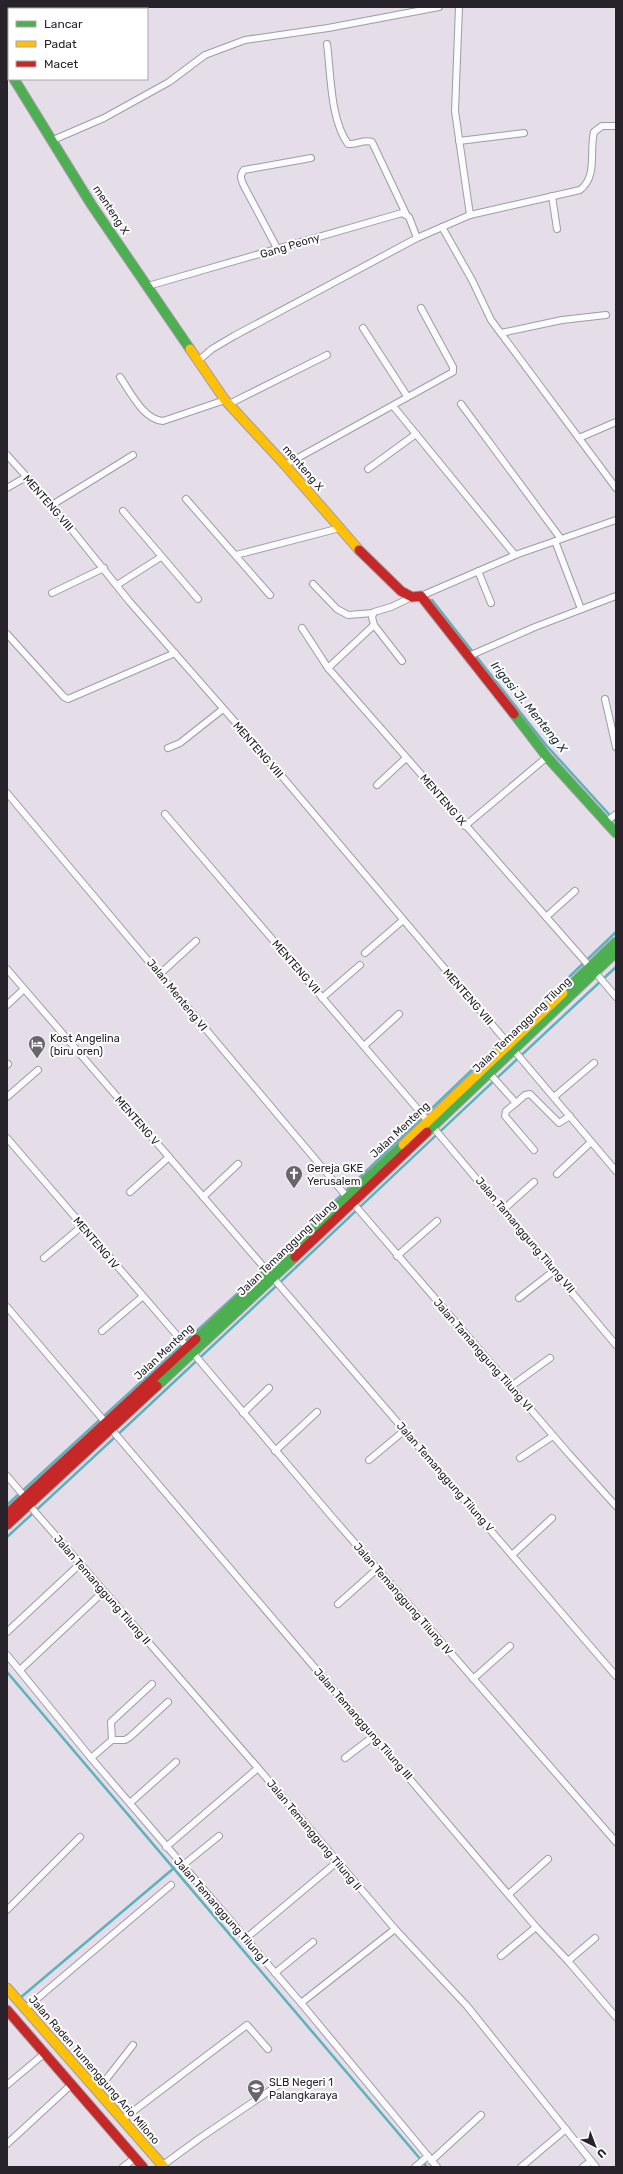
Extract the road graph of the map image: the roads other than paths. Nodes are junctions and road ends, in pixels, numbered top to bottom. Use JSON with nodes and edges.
{"nodes":[{"id":1,"x":439,"y":7,"type":"edge"},
{"id":2,"x":459,"y":7,"type":"edge"},
{"id":3,"x":327,"y":44,"type":"dead end"},
{"id":4,"x":15,"y":80,"type":"edge"},
{"id":5,"x":616,"y":126,"type":"edge"},
{"id":6,"x":524,"y":133,"type":"dead end"},
{"id":7,"x":53,"y":140,"type":"junction"},
{"id":8,"x":459,"y":141,"type":"junction"},
{"id":9,"x":311,"y":158,"type":"dead end"},
{"id":10,"x":552,"y":196,"type":"junction"},
{"id":11,"x":406,"y":214,"type":"junction"},
{"id":12,"x":470,"y":215,"type":"junction"},
{"id":13,"x":442,"y":228,"type":"junction"},
{"id":14,"x":557,"y":229,"type":"dead end"},
{"id":15,"x":417,"y":238,"type":"junction"},
{"id":16,"x":278,"y":250,"type":"junction"},
{"id":17,"x":148,"y":286,"type":"junction"},
{"id":18,"x":421,"y":308,"type":"dead end"},
{"id":19,"x":606,"y":315,"type":"dead end"},
{"id":20,"x":363,"y":328,"type":"dead end"},
{"id":21,"x":501,"y":333,"type":"junction"},
{"id":22,"x":327,"y":355,"type":"dead end"},
{"id":23,"x":198,"y":362,"type":"junction"},
{"id":24,"x":120,"y":377,"type":"dead end"},
{"id":25,"x":407,"y":396,"type":"junction"},
{"id":26,"x":227,"y":402,"type":"junction"},
{"id":27,"x":461,"y":404,"type":"dead end"},
{"id":28,"x":393,"y":406,"type":"junction"},
{"id":29,"x":616,"y":422,"type":"edge"},
{"id":30,"x":416,"y":434,"type":"junction"},
{"id":31,"x":579,"y":438,"type":"junction"},
{"id":32,"x":7,"y":455,"type":"edge"},
{"id":33,"x":133,"y":455,"type":"dead end"},
{"id":34,"x":286,"y":465,"type":"junction"},
{"id":35,"x":368,"y":469,"type":"dead end"},
{"id":36,"x":26,"y":476,"type":"junction"},
{"id":37,"x":7,"y":488,"type":"edge"},
{"id":38,"x":616,"y":488,"type":"edge"},
{"id":39,"x":186,"y":499,"type":"dead end"},
{"id":40,"x":52,"y":505,"type":"junction"},
{"id":41,"x":122,"y":511,"type":"dead end"},
{"id":42,"x":616,"y":520,"type":"edge"},
{"id":43,"x":340,"y":528,"type":"junction"},
{"id":44,"x":558,"y":540,"type":"junction"},
{"id":45,"x":236,"y":555,"type":"junction"},
{"id":46,"x":515,"y":555,"type":"junction"},
{"id":47,"x":161,"y":557,"type":"junction"},
{"id":48,"x":104,"y":568,"type":"junction"},
{"id":49,"x":478,"y":571,"type":"junction"},
{"id":50,"x":313,"y":584,"type":"dead end"},
{"id":51,"x":117,"y":585,"type":"junction"},
{"id":52,"x":52,"y":592,"type":"dead end"},
{"id":53,"x":270,"y":595,"type":"dead end"},
{"id":54,"x":616,"y":596,"type":"edge"},
{"id":55,"x":416,"y":597,"type":"junction"},
{"id":56,"x":198,"y":598,"type":"dead end"},
{"id":57,"x":491,"y":603,"type":"dead end"},
{"id":58,"x":581,"y":609,"type":"junction"},
{"id":59,"x":373,"y":613,"type":"junction"},
{"id":60,"x":374,"y":625,"type":"junction"},
{"id":61,"x":302,"y":628,"type":"dead end"},
{"id":62,"x":7,"y":634,"type":"edge"},
{"id":63,"x":175,"y":653,"type":"junction"},
{"id":64,"x":469,"y":656,"type":"junction"},
{"id":65,"x":402,"y":661,"type":"dead end"},
{"id":66,"x":328,"y":668,"type":"junction"},
{"id":67,"x":605,"y":699,"type":"dead end"},
{"id":68,"x":223,"y":709,"type":"junction"},
{"id":69,"x":616,"y":747,"type":"edge"},
{"id":70,"x":168,"y":748,"type":"dead end"},
{"id":71,"x":547,"y":757,"type":"junction"},
{"id":72,"x":406,"y":758,"type":"junction"},
{"id":73,"x":377,"y":785,"type":"dead end"},
{"id":74,"x":7,"y":792,"type":"edge"},
{"id":75,"x":165,"y":814,"type":"dead end"},
{"id":76,"x":616,"y":814,"type":"edge"},
{"id":77,"x":606,"y":822,"type":"junction"},
{"id":78,"x":465,"y":826,"type":"junction"},
{"id":79,"x":616,"y":833,"type":"edge"},
{"id":80,"x":575,"y":891,"type":"dead end"},
{"id":81,"x":546,"y":917,"type":"junction"},
{"id":82,"x":402,"y":921,"type":"junction"},
{"id":83,"x":196,"y":941,"type":"dead end"},
{"id":84,"x":616,"y":942,"type":"edge"},
{"id":85,"x":616,"y":952,"type":"edge"},
{"id":86,"x":365,"y":954,"type":"dead end"},
{"id":87,"x":360,"y":965,"type":"dead end"},
{"id":88,"x":592,"y":969,"type":"junction"},
{"id":89,"x":7,"y":970,"type":"edge"},
{"id":90,"x":161,"y":973,"type":"junction"},
{"id":91,"x":24,"y":989,"type":"junction"},
{"id":92,"x":616,"y":997,"type":"edge"},
{"id":93,"x":322,"y":998,"type":"junction"},
{"id":94,"x":7,"y":1005,"type":"edge"},
{"id":95,"x":399,"y":1014,"type":"dead end"},
{"id":96,"x":364,"y":1046,"type":"junction"},
{"id":97,"x":511,"y":1047,"type":"junction"},
{"id":98,"x":594,"y":1063,"type":"dead end"},
{"id":99,"x":38,"y":1070,"type":"dead end"},
{"id":100,"x":489,"y":1073,"type":"junction"},
{"id":101,"x":7,"y":1096,"type":"edge"},
{"id":102,"x":554,"y":1097,"type":"junction"},
{"id":103,"x":516,"y":1103,"type":"junction"},
{"id":104,"x":570,"y":1116,"type":"junction"},
{"id":105,"x":430,"y":1123,"type":"junction"},
{"id":106,"x":7,"y":1138,"type":"edge"},
{"id":107,"x":592,"y":1142,"type":"junction"},
{"id":108,"x":534,"y":1150,"type":"dead end"},
{"id":109,"x":169,"y":1157,"type":"junction"},
{"id":110,"x":238,"y":1164,"type":"dead end"},
{"id":111,"x":614,"y":1164,"type":"edge"},
{"id":112,"x":616,"y":1171,"type":"edge"},
{"id":113,"x":558,"y":1174,"type":"dead end"},
{"id":114,"x":534,"y":1182,"type":"dead end"},
{"id":115,"x":130,"y":1192,"type":"dead end"},
{"id":116,"x":203,"y":1196,"type":"junction"},
{"id":117,"x":350,"y":1200,"type":"junction"},
{"id":118,"x":504,"y":1209,"type":"junction"},
{"id":119,"x":437,"y":1222,"type":"dead end"},
{"id":120,"x":82,"y":1226,"type":"junction"},
{"id":121,"x":397,"y":1256,"type":"junction"},
{"id":122,"x":44,"y":1258,"type":"dead end"},
{"id":123,"x":554,"y":1270,"type":"junction"},
{"id":124,"x":270,"y":1275,"type":"junction"},
{"id":125,"x":142,"y":1297,"type":"junction"},
{"id":126,"x":520,"y":1298,"type":"dead end"},
{"id":127,"x":7,"y":1307,"type":"edge"},
{"id":128,"x":102,"y":1332,"type":"dead end"},
{"id":129,"x":616,"y":1345,"type":"edge"},
{"id":130,"x":190,"y":1350,"type":"junction"},
{"id":131,"x":550,"y":1358,"type":"dead end"},
{"id":132,"x":510,"y":1387,"type":"junction"},
{"id":133,"x":269,"y":1388,"type":"dead end"},
{"id":134,"x":317,"y":1412,"type":"dead end"},
{"id":135,"x":243,"y":1413,"type":"junction"},
{"id":136,"x":109,"y":1425,"type":"junction"},
{"id":137,"x":405,"y":1430,"type":"junction"},
{"id":138,"x":553,"y":1436,"type":"junction"},
{"id":139,"x":275,"y":1451,"type":"junction"},
{"id":140,"x":520,"y":1458,"type":"dead end"},
{"id":141,"x":369,"y":1460,"type":"dead end"},
{"id":142,"x":7,"y":1476,"type":"edge"},
{"id":143,"x":27,"y":1501,"type":"junction"},
{"id":144,"x":616,"y":1506,"type":"edge"},
{"id":145,"x":7,"y":1514,"type":"edge"},
{"id":146,"x":552,"y":1518,"type":"dead end"},
{"id":147,"x":7,"y":1525,"type":"edge"},
{"id":148,"x":512,"y":1555,"type":"junction"},
{"id":149,"x":80,"y":1564,"type":"junction"},
{"id":150,"x":377,"y":1569,"type":"junction"},
{"id":151,"x":103,"y":1592,"type":"junction"},
{"id":152,"x":338,"y":1604,"type":"dead end"},
{"id":153,"x":7,"y":1632,"type":"edge"},
{"id":154,"x":510,"y":1646,"type":"dead end"},
{"id":155,"x":7,"y":1655,"type":"edge"},
{"id":156,"x":20,"y":1670,"type":"junction"},
{"id":157,"x":616,"y":1676,"type":"edge"},
{"id":158,"x":472,"y":1679,"type":"junction"},
{"id":159,"x":152,"y":1684,"type":"dead end"},
{"id":160,"x":168,"y":1702,"type":"dead end"},
{"id":161,"x":374,"y":1736,"type":"junction"},
{"id":162,"x":112,"y":1740,"type":"junction"},
{"id":163,"x":91,"y":1758,"type":"junction"},
{"id":164,"x":345,"y":1758,"type":"dead end"},
{"id":165,"x":176,"y":1762,"type":"dead end"},
{"id":166,"x":258,"y":1768,"type":"junction"},
{"id":167,"x":130,"y":1803,"type":"junction"},
{"id":168,"x":218,"y":1836,"type":"dead end"},
{"id":169,"x":80,"y":1837,"type":"dead end"},
{"id":170,"x":616,"y":1842,"type":"edge"},
{"id":171,"x":166,"y":1847,"type":"junction"},
{"id":172,"x":548,"y":1859,"type":"dead end"},
{"id":173,"x":337,"y":1862,"type":"junction"},
{"id":174,"x":182,"y":1866,"type":"junction"},
{"id":175,"x":171,"y":1885,"type":"dead end"},
{"id":176,"x":509,"y":1894,"type":"junction"},
{"id":177,"x":7,"y":1910,"type":"edge"},
{"id":178,"x":536,"y":1927,"type":"junction"},
{"id":179,"x":395,"y":1930,"type":"junction"},
{"id":180,"x":595,"y":1938,"type":"dead end"},
{"id":181,"x":246,"y":1939,"type":"junction"},
{"id":182,"x":313,"y":1942,"type":"dead end"},
{"id":183,"x":501,"y":1956,"type":"dead end"},
{"id":184,"x":568,"y":1961,"type":"junction"},
{"id":185,"x":275,"y":1973,"type":"junction"},
{"id":186,"x":7,"y":1988,"type":"edge"},
{"id":187,"x":301,"y":2003,"type":"junction"},
{"id":188,"x":25,"y":2009,"type":"junction"},
{"id":189,"x":9,"y":2013,"type":"edge"},
{"id":190,"x":616,"y":2017,"type":"edge"},
{"id":191,"x":36,"y":2022,"type":"junction"},
{"id":192,"x":25,"y":2031,"type":"junction"},
{"id":193,"x":133,"y":2045,"type":"dead end"},
{"id":194,"x":268,"y":2049,"type":"dead end"},
{"id":195,"x":44,"y":2053,"type":"junction"},
{"id":196,"x":284,"y":2081,"type":"dead end"},
{"id":197,"x":72,"y":2084,"type":"junction"},
{"id":198,"x":7,"y":2085,"type":"edge"},
{"id":199,"x":97,"y":2091,"type":"junction"},
{"id":200,"x":481,"y":2115,"type":"dead end"},
{"id":201,"x":123,"y":2119,"type":"junction"},
{"id":202,"x":566,"y":2130,"type":"junction"},
{"id":203,"x":7,"y":2144,"type":"edge"},
{"id":204,"x":135,"y":2158,"type":"junction"},
{"id":205,"x":591,"y":2161,"type":"junction"},
{"id":206,"x":423,"y":2162,"type":"edge"},
{"id":207,"x":164,"y":2166,"type":"edge"},
{"id":208,"x":123,"y":2167,"type":"edge"},
{"id":209,"x":143,"y":2167,"type":"edge"},
{"id":210,"x":437,"y":2167,"type":"edge"},
{"id":211,"x":521,"y":2167,"type":"edge"},
{"id":212,"x":583,"y":2167,"type":"edge"},
{"id":213,"x":596,"y":2167,"type":"edge"}],
"edges":[{"from":1,"to":7,"type":"street"},
{"from":2,"to":8,"type":"street"},
{"from":3,"to":11,"type":"street"},
{"from":4,"to":7,"type":"main road","name":"menteng X"},
{"from":5,"to":10,"type":"street"},
{"from":6,"to":8,"type":"street"},
{"from":7,"to":17,"type":"main road","name":"menteng X"},
{"from":8,"to":12,"type":"street"},
{"from":9,"to":16,"type":"street"},
{"from":10,"to":12,"type":"street"},
{"from":10,"to":14,"type":"street"},
{"from":11,"to":15,"type":"street"},
{"from":11,"to":16,"type":"street","name":"Gang Peony"},
{"from":12,"to":13,"type":"street"},
{"from":13,"to":15,"type":"street"},
{"from":13,"to":21,"type":"street"},
{"from":15,"to":23,"type":"street"},
{"from":16,"to":17,"type":"street","name":"Gang Peony"},
{"from":17,"to":23,"type":"main road","name":"menteng X"},
{"from":18,"to":25,"type":"street"},
{"from":19,"to":21,"type":"street"},
{"from":20,"to":25,"type":"street"},
{"from":21,"to":31,"type":"street"},
{"from":22,"to":26,"type":"street"},
{"from":23,"to":26,"type":"main road","name":"menteng X"},
{"from":24,"to":26,"type":"street"},
{"from":25,"to":28,"type":"street"},
{"from":26,"to":34,"type":"main road","name":"menteng X"},
{"from":27,"to":44,"type":"street"},
{"from":28,"to":30,"type":"street"},
{"from":28,"to":34,"type":"street"},
{"from":29,"to":31,"type":"street"},
{"from":30,"to":35,"type":"street"},
{"from":30,"to":46,"type":"street"},
{"from":31,"to":38,"type":"street"},
{"from":32,"to":36,"type":"street","name":"MENTENG VIII"},
{"from":33,"to":40,"type":"street"},
{"from":34,"to":43,"type":"main road","name":"menteng X"},
{"from":36,"to":37,"type":"street"},
{"from":36,"to":40,"type":"street","name":"MENTENG VIII"},
{"from":39,"to":45,"type":"street"},
{"from":40,"to":48,"type":"street","name":"MENTENG VIII"},
{"from":41,"to":47,"type":"street"},
{"from":42,"to":44,"type":"street"},
{"from":43,"to":45,"type":"street"},
{"from":43,"to":55,"type":"main road","name":"menteng X"},
{"from":44,"to":46,"type":"street"},
{"from":44,"to":58,"type":"street"},
{"from":45,"to":53,"type":"street"},
{"from":46,"to":49,"type":"street"},
{"from":47,"to":51,"type":"street"},
{"from":47,"to":56,"type":"street"},
{"from":48,"to":51,"type":"street","name":"MENTENG VIII"},
{"from":48,"to":52,"type":"street"},
{"from":49,"to":55,"type":"street"},
{"from":49,"to":57,"type":"street"},
{"from":50,"to":59,"type":"street"},
{"from":51,"to":63,"type":"street","name":"MENTENG VIII"},
{"from":54,"to":58,"type":"street"},
{"from":55,"to":59,"type":"street"},
{"from":55,"to":64,"type":"main road","name":"menteng X"},
{"from":58,"to":64,"type":"street"},
{"from":59,"to":60,"type":"street"},
{"from":60,"to":65,"type":"street"},
{"from":60,"to":66,"type":"street"},
{"from":61,"to":66,"type":"street","name":"MENTENG IX"},
{"from":62,"to":63,"type":"street"},
{"from":63,"to":68,"type":"street","name":"MENTENG VIII"},
{"from":64,"to":71,"type":"main road","name":"menteng X"},
{"from":66,"to":72,"type":"street","name":"MENTENG IX"},
{"from":67,"to":69,"type":"street"},
{"from":68,"to":70,"type":"street"},
{"from":68,"to":82,"type":"street","name":"MENTENG VIII"},
{"from":71,"to":77,"type":"main road","name":"menteng X"},
{"from":71,"to":78,"type":"street"},
{"from":72,"to":73,"type":"street"},
{"from":72,"to":78,"type":"street","name":"MENTENG IX"},
{"from":74,"to":90,"type":"street","name":"Jalan Menteng VI"},
{"from":75,"to":93,"type":"street","name":"MENTENG VII"},
{"from":76,"to":77,"type":"street"},
{"from":77,"to":79,"type":"main road","name":"menteng X"},
{"from":78,"to":81,"type":"street","name":"MENTENG IX"},
{"from":80,"to":81,"type":"street"},
{"from":81,"to":88,"type":"street","name":"MENTENG IX"},
{"from":82,"to":86,"type":"street"},
{"from":82,"to":97,"type":"street","name":"MENTENG VIII"},
{"from":83,"to":90,"type":"street"},
{"from":84,"to":88,"type":"main road"},
{"from":85,"to":88,"type":"main road","name":"Jalan Temanggung Tilung"},
{"from":87,"to":93,"type":"street"},
{"from":88,"to":92,"type":"street","name":"MENTENG IX"},
{"from":88,"to":97,"type":"main road","name":"Jalan Temanggung Tilung"},
{"from":89,"to":91,"type":"street","name":"MENTENG V"},
{"from":90,"to":117,"type":"street","name":"Jalan Menteng VI"},
{"from":91,"to":94,"type":"street"},
{"from":91,"to":109,"type":"street","name":"MENTENG V"},
{"from":93,"to":96,"type":"street","name":"MENTENG VII"},
{"from":95,"to":96,"type":"street"},
{"from":96,"to":105,"type":"street","name":"MENTENG VII"},
{"from":97,"to":100,"type":"main road","name":"Jalan Temanggung Tilung"},
{"from":97,"to":102,"type":"street","name":"MENTENG VIII"},
{"from":97,"to":105,"type":"main road","name":"Jalan Menteng"},
{"from":98,"to":102,"type":"street"},
{"from":99,"to":101,"type":"street"},
{"from":100,"to":103,"type":"street"},
{"from":100,"to":105,"type":"main road","name":"Jalan Temanggung Tilung"},
{"from":102,"to":104,"type":"street","name":"MENTENG VIII"},
{"from":103,"to":104,"type":"street"},
{"from":103,"to":108,"type":"street"},
{"from":104,"to":107,"type":"street","name":"MENTENG VIII"},
{"from":105,"to":117,"type":"main road","name":"Jalan Temanggung Tilung"},
{"from":105,"to":118,"type":"street","name":"Jalan Tamanggung Tilung VII"},
{"from":106,"to":120,"type":"street","name":"MENTENG IV"},
{"from":107,"to":111,"type":"street","name":"MENTENG VIII"},
{"from":107,"to":113,"type":"street"},
{"from":109,"to":115,"type":"street"},
{"from":109,"to":116,"type":"street","name":"MENTENG V"},
{"from":110,"to":116,"type":"street"},
{"from":111,"to":112,"type":"street","name":"MENTENG VIII"},
{"from":114,"to":118,"type":"street"},
{"from":116,"to":124,"type":"street","name":"MENTENG V"},
{"from":117,"to":121,"type":"street","name":"Jalan Tamanggung Tilung VI"},
{"from":117,"to":124,"type":"main road","name":"Jalan Temanggung Tilung"},
{"from":118,"to":123,"type":"street","name":"Jalan Tamanggung Tilung VII"},
{"from":119,"to":121,"type":"street"},
{"from":120,"to":122,"type":"street"},
{"from":120,"to":125,"type":"street","name":"MENTENG IV"},
{"from":121,"to":132,"type":"street","name":"Jalan Tamanggung Tilung VI"},
{"from":123,"to":126,"type":"street"},
{"from":123,"to":129,"type":"street","name":"Jalan Tamanggung Tilung VII"},
{"from":124,"to":130,"type":"main road","name":"Jalan Temanggung Tilung"},
{"from":124,"to":137,"type":"street","name":"Jalan Temanggung Tilung V"},
{"from":125,"to":128,"type":"street"},
{"from":125,"to":130,"type":"street","name":"MENTENG IV"},
{"from":127,"to":136,"type":"street","name":"Jalan Temanggung Tilung III"},
{"from":130,"to":135,"type":"street","name":"Jalan Temanggung Tilung IV"},
{"from":130,"to":136,"type":"main road","name":"Jalan Temanggung Tilung"},
{"from":131,"to":132,"type":"street"},
{"from":132,"to":138,"type":"street","name":"Jalan Tamanggung Tilung VI"},
{"from":133,"to":135,"type":"street"},
{"from":134,"to":139,"type":"street"},
{"from":135,"to":139,"type":"street","name":"Jalan Temanggung Tilung IV"},
{"from":136,"to":143,"type":"main road","name":"Jalan Temanggung Tilung"},
{"from":136,"to":161,"type":"street","name":"Jalan Temanggung Tilung III"},
{"from":137,"to":141,"type":"street"},
{"from":137,"to":148,"type":"street","name":"Jalan Temanggung Tilung V"},
{"from":138,"to":140,"type":"street"},
{"from":138,"to":144,"type":"street","name":"Jalan Tamanggung Tilung VI"},
{"from":139,"to":150,"type":"street","name":"Jalan Temanggung Tilung IV"},
{"from":142,"to":143,"type":"street","name":"Jalan Temanggung Tilung II"},
{"from":143,"to":145,"type":"main road"},
{"from":143,"to":147,"type":"main road","name":"Jalan Temanggung Tilung"},
{"from":143,"to":149,"type":"street","name":"Jalan Temanggung Tilung II"},
{"from":146,"to":148,"type":"street"},
{"from":148,"to":157,"type":"street","name":"Jalan Temanggung Tilung V"},
{"from":149,"to":151,"type":"street","name":"Jalan Temanggung Tilung II"},
{"from":149,"to":153,"type":"street"},
{"from":150,"to":152,"type":"street"},
{"from":150,"to":158,"type":"street","name":"Jalan Temanggung Tilung IV"},
{"from":151,"to":156,"type":"street"},
{"from":151,"to":166,"type":"street","name":"Jalan Temanggung Tilung II"},
{"from":154,"to":158,"type":"street"},
{"from":155,"to":156,"type":"street","name":"Jalan Temanggung Tilung I"},
{"from":156,"to":163,"type":"street","name":"Jalan Temanggung Tilung I"},
{"from":158,"to":170,"type":"street","name":"Jalan Temanggung Tilung IV"},
{"from":159,"to":162,"type":"street"},
{"from":160,"to":162,"type":"street"},
{"from":161,"to":164,"type":"street"},
{"from":161,"to":176,"type":"street","name":"Jalan Temanggung Tilung III"},
{"from":162,"to":163,"type":"street"},
{"from":163,"to":167,"type":"street","name":"Jalan Temanggung Tilung I"},
{"from":165,"to":167,"type":"street"},
{"from":166,"to":171,"type":"street"},
{"from":166,"to":173,"type":"street","name":"Jalan Temanggung Tilung II"},
{"from":167,"to":171,"type":"street","name":"Jalan Temanggung Tilung I"},
{"from":168,"to":174,"type":"street"},
{"from":169,"to":177,"type":"street"},
{"from":171,"to":174,"type":"street","name":"Jalan Temanggung Tilung I"},
{"from":172,"to":176,"type":"street"},
{"from":173,"to":179,"type":"street","name":"Jalan Temanggung Tilung II"},
{"from":173,"to":181,"type":"street"},
{"from":174,"to":181,"type":"street","name":"Jalan Temanggung Tilung I"},
{"from":175,"to":188,"type":"street"},
{"from":176,"to":178,"type":"street","name":"Jalan Temanggung Tilung III"},
{"from":178,"to":183,"type":"street"},
{"from":178,"to":184,"type":"street","name":"Jalan Temanggung Tilung III"},
{"from":179,"to":187,"type":"street"},
{"from":179,"to":202,"type":"street","name":"Jalan Temanggung Tilung II"},
{"from":180,"to":184,"type":"street"},
{"from":181,"to":185,"type":"street","name":"Jalan Temanggung Tilung I"},
{"from":182,"to":185,"type":"street"},
{"from":184,"to":190,"type":"street","name":"Jalan Temanggung Tilung III"},
{"from":185,"to":187,"type":"street","name":"Jalan Temanggung Tilung I"},
{"from":186,"to":188,"type":"main road","name":"Jalan Raden Tumenggung Ario Milono"},
{"from":187,"to":206,"type":"street","name":"Jalan Temanggung Tilung I"},
{"from":188,"to":191,"type":"main road","name":"Jalan Raden Tumenggung Ario Milono"},
{"from":189,"to":192,"type":"main road"},
{"from":191,"to":192,"type":"main road"},
{"from":191,"to":199,"type":"main road","name":"Jalan Raden Tumenggung Ario Milono"},
{"from":192,"to":195,"type":"main road"},
{"from":193,"to":199,"type":"street"},
{"from":194,"to":201,"type":"street"},
{"from":195,"to":197,"type":"main road"},
{"from":195,"to":198,"type":"street"},
{"from":196,"to":207,"type":"street"},
{"from":197,"to":203,"type":"street"},
{"from":197,"to":204,"type":"main road"},
{"from":199,"to":201,"type":"main road","name":"Jalan Raden Tumenggung Ario Milono"},
{"from":200,"to":206,"type":"street"},
{"from":201,"to":207,"type":"main road","name":"Jalan Raden Tumenggung Ario Milono"},
{"from":202,"to":205,"type":"street","name":"Jalan Temanggung Tilung II"},
{"from":202,"to":211,"type":"street"},
{"from":204,"to":208,"type":"street"},
{"from":204,"to":209,"type":"main road"},
{"from":205,"to":212,"type":"street"},
{"from":205,"to":213,"type":"street","name":"Jalan Temanggung Tilung II"},
{"from":206,"to":210,"type":"street","name":"Jalan Temanggung Tilung I"}]}
